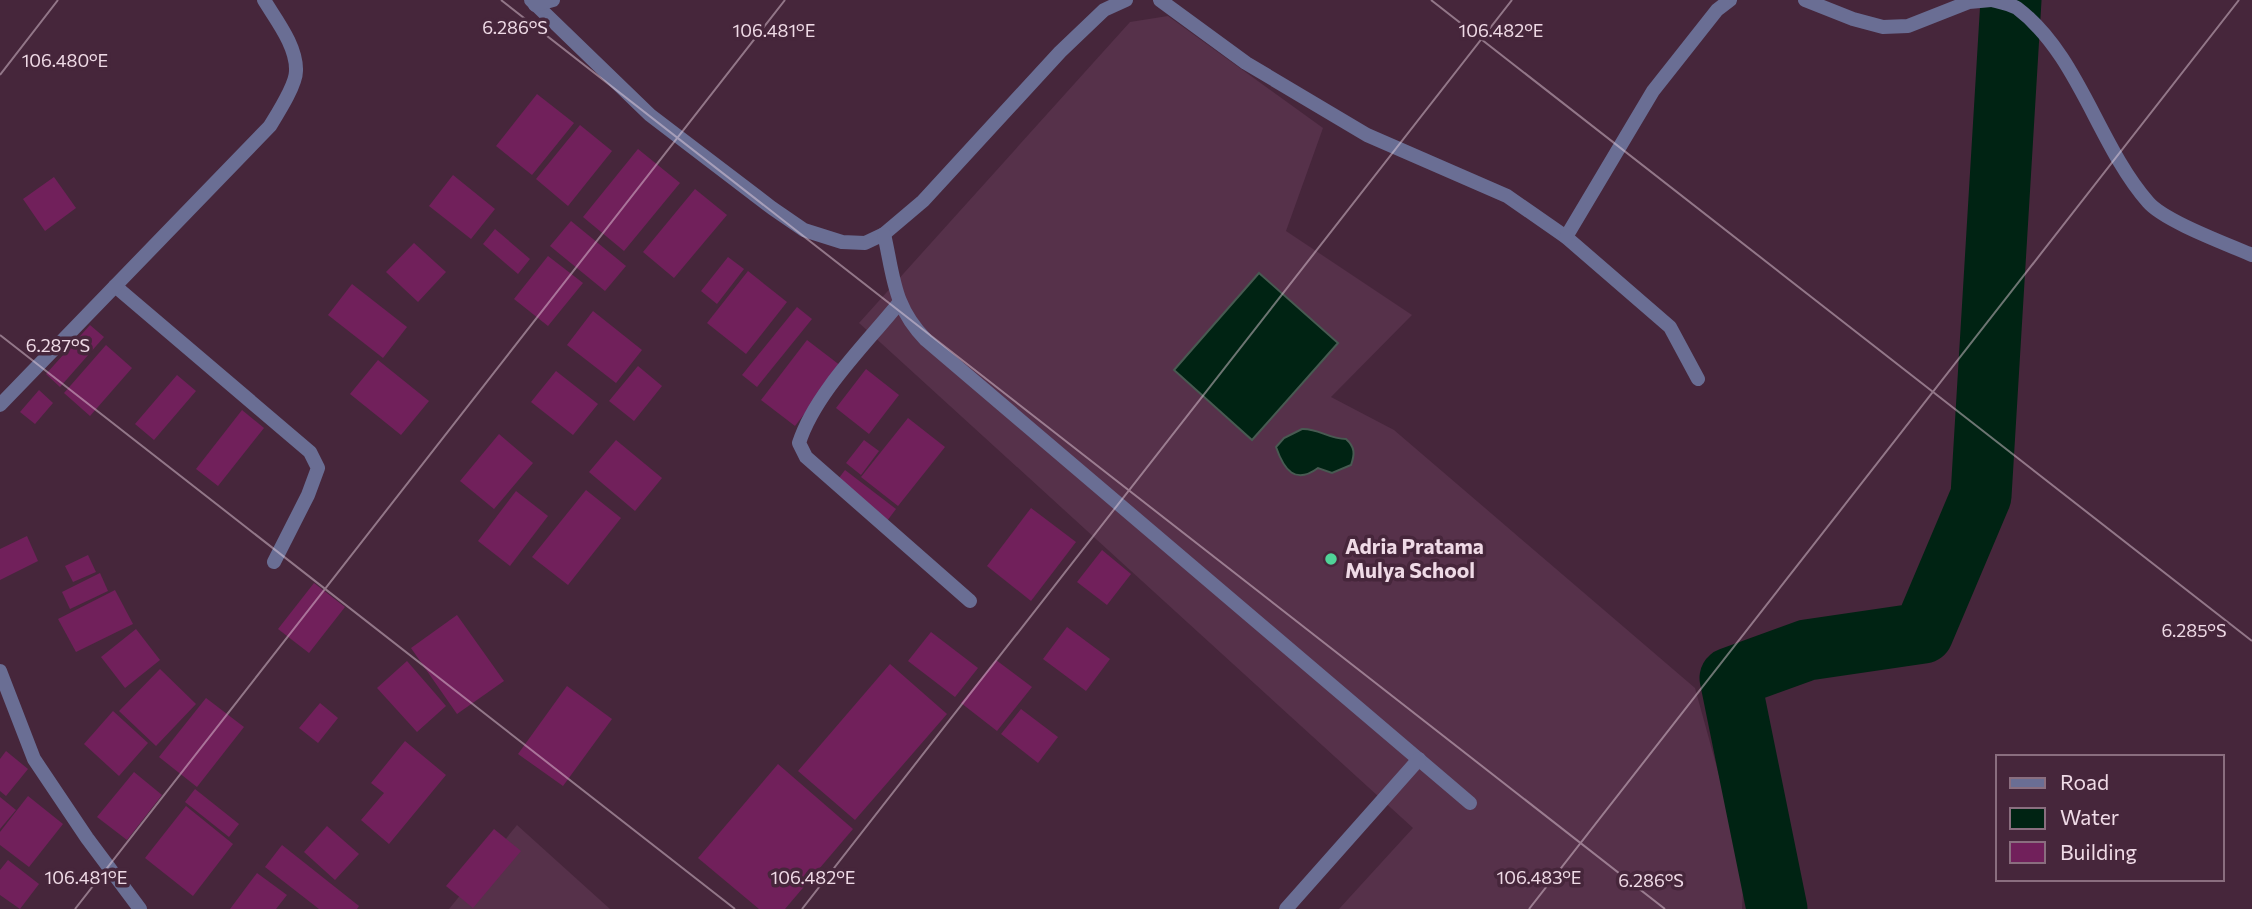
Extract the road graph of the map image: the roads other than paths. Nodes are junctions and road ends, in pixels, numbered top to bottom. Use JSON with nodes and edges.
{"nodes":[{"id":1,"x":264,"y":0,"type":"edge"},
{"id":2,"x":553,"y":0,"type":"edge"},
{"id":3,"x":1126,"y":0,"type":"edge"},
{"id":4,"x":1160,"y":0,"type":"edge"},
{"id":5,"x":1730,"y":0,"type":"edge"},
{"id":6,"x":1805,"y":0,"type":"edge"},
{"id":7,"x":1991,"y":0,"type":"edge"},
{"id":8,"x":533,"y":2,"type":"edge"},
{"id":9,"x":1719,"y":5,"type":"edge"},
{"id":10,"x":884,"y":234,"type":"junction"},
{"id":11,"x":1566,"y":237,"type":"junction"},
{"id":12,"x":2252,"y":255,"type":"edge"},
{"id":13,"x":115,"y":286,"type":"junction"},
{"id":14,"x":899,"y":303,"type":"junction"},
{"id":15,"x":1698,"y":379,"type":"dead end"},
{"id":16,"x":0,"y":405,"type":"edge"},
{"id":17,"x":274,"y":562,"type":"dead end"},
{"id":18,"x":970,"y":601,"type":"dead end"},
{"id":19,"x":0,"y":671,"type":"edge"},
{"id":20,"x":1419,"y":759,"type":"junction"},
{"id":21,"x":1471,"y":803,"type":"dead end"},
{"id":22,"x":140,"y":909,"type":"edge"},
{"id":23,"x":1286,"y":909,"type":"edge"}],
"edges":[{"from":1,"to":13,"type":"street"},
{"from":2,"to":8,"type":"street"},
{"from":3,"to":10,"type":"street"},
{"from":4,"to":11,"type":"street"},
{"from":5,"to":9,"type":"street"},
{"from":6,"to":7,"type":"street"},
{"from":7,"to":12,"type":"street"},
{"from":8,"to":10,"type":"street"},
{"from":9,"to":11,"type":"street"},
{"from":10,"to":14,"type":"street"},
{"from":11,"to":15,"type":"street"},
{"from":13,"to":16,"type":"street"},
{"from":13,"to":17,"type":"street"},
{"from":14,"to":18,"type":"street"},
{"from":14,"to":20,"type":"street"},
{"from":19,"to":22,"type":"street"},
{"from":20,"to":21,"type":"street"},
{"from":20,"to":23,"type":"street"}]}
